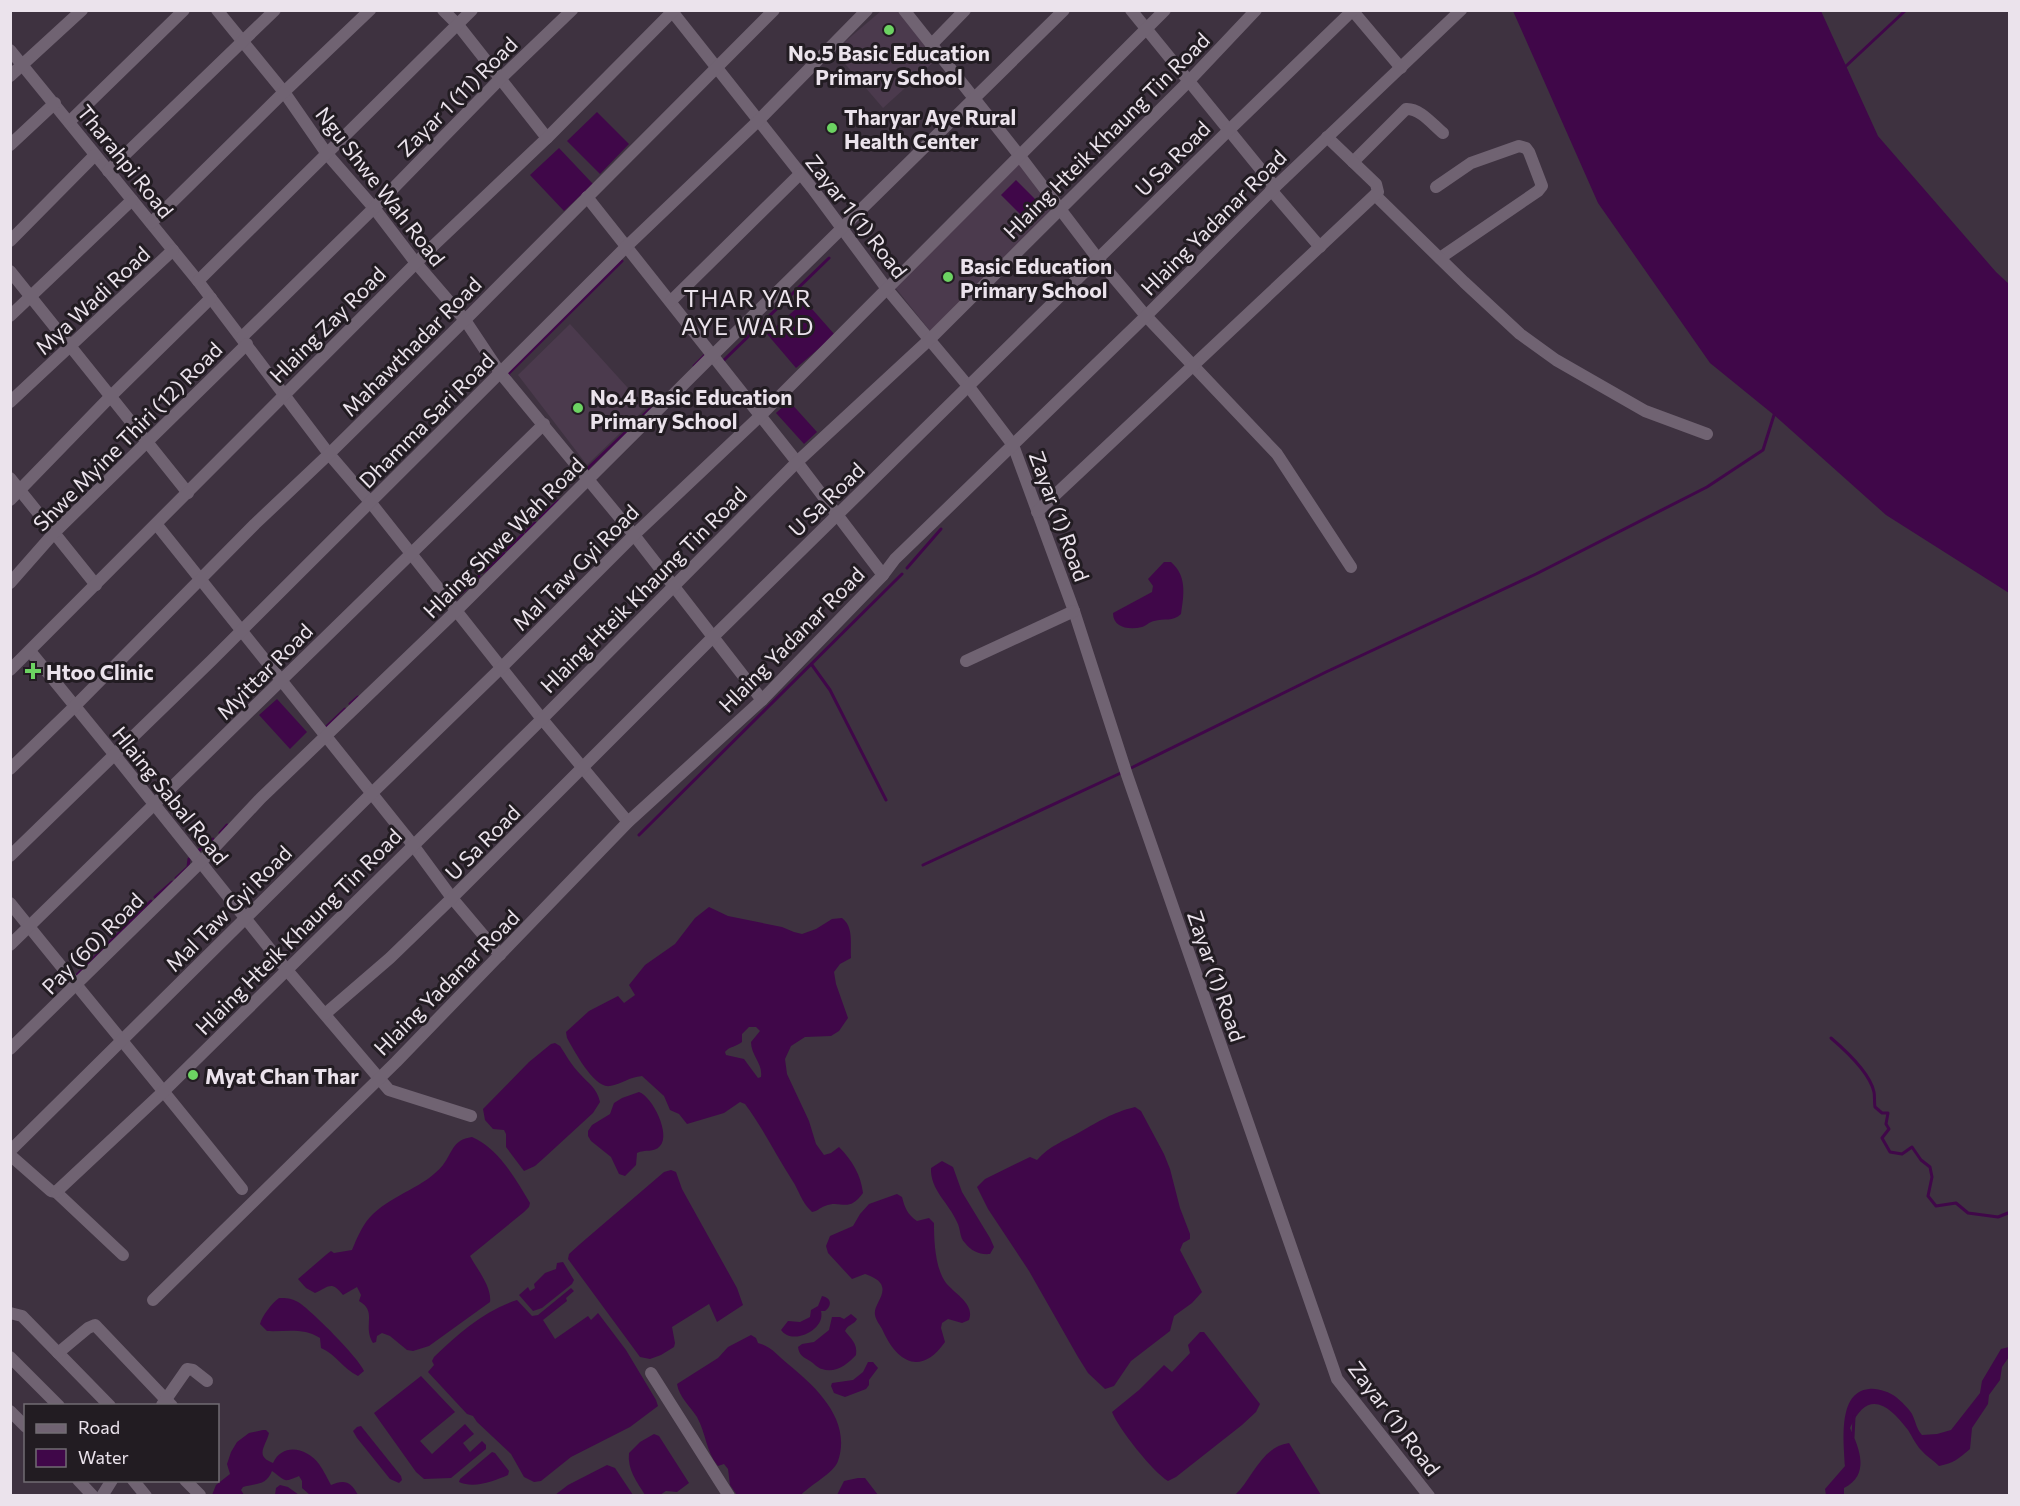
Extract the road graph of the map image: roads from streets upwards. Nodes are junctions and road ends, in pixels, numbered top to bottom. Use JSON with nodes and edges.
{"nodes":[{"id":1,"x":82,"y":10,"type":"edge"},
{"id":2,"x":184,"y":10,"type":"edge"},
{"id":3,"x":217,"y":10,"type":"edge"},
{"id":4,"x":275,"y":10,"type":"edge"},
{"id":5,"x":370,"y":10,"type":"edge"},
{"id":6,"x":443,"y":10,"type":"edge"},
{"id":7,"x":472,"y":10,"type":"edge"},
{"id":8,"x":572,"y":10,"type":"edge"},
{"id":9,"x":774,"y":10,"type":"edge"},
{"id":10,"x":867,"y":10,"type":"edge"},
{"id":11,"x":904,"y":10,"type":"edge"},
{"id":12,"x":965,"y":10,"type":"edge"},
{"id":13,"x":1064,"y":10,"type":"edge"},
{"id":14,"x":1131,"y":10,"type":"edge"},
{"id":15,"x":1165,"y":10,"type":"edge"},
{"id":16,"x":1256,"y":10,"type":"edge"},
{"id":17,"x":1461,"y":10,"type":"edge"},
{"id":18,"x":673,"y":11,"type":"edge"},
{"id":19,"x":1353,"y":11,"type":"edge"},
{"id":20,"x":458,"y":25,"type":"junction"},
{"id":21,"x":1146,"y":29,"type":"junction"},
{"id":22,"x":243,"y":41,"type":"junction"},
{"id":23,"x":931,"y":45,"type":"junction"},
{"id":24,"x":10,"y":50,"type":"edge"},
{"id":25,"x":23,"y":66,"type":"junction"},
{"id":26,"x":716,"y":68,"type":"junction"},
{"id":27,"x":1401,"y":68,"type":"junction"},
{"id":28,"x":10,"y":76,"type":"edge"},
{"id":29,"x":500,"y":79,"type":"junction"},
{"id":30,"x":1188,"y":82,"type":"junction"},
{"id":31,"x":284,"y":92,"type":"junction"},
{"id":32,"x":974,"y":98,"type":"junction"},
{"id":33,"x":55,"y":103,"type":"junction"},
{"id":34,"x":758,"y":121,"type":"junction"},
{"id":35,"x":69,"y":122,"type":"junction"},
{"id":36,"x":1228,"y":130,"type":"junction"},
{"id":37,"x":1443,"y":133,"type":"dead end"},
{"id":38,"x":1328,"y":137,"type":"junction"},
{"id":39,"x":547,"y":138,"type":"junction"},
{"id":40,"x":10,"y":145,"type":"edge"},
{"id":41,"x":327,"y":154,"type":"junction"},
{"id":42,"x":95,"y":155,"type":"junction"},
{"id":43,"x":1019,"y":155,"type":"junction"},
{"id":44,"x":1353,"y":162,"type":"junction"},
{"id":45,"x":108,"y":171,"type":"junction"},
{"id":46,"x":800,"y":174,"type":"junction"},
{"id":47,"x":1436,"y":187,"type":"dead end"},
{"id":48,"x":1273,"y":188,"type":"junction"},
{"id":49,"x":1375,"y":195,"type":"junction"},
{"id":50,"x":587,"y":197,"type":"junction"},
{"id":51,"x":132,"y":200,"type":"junction"},
{"id":52,"x":374,"y":208,"type":"junction"},
{"id":53,"x":1061,"y":208,"type":"junction"},
{"id":54,"x":151,"y":223,"type":"junction"},
{"id":55,"x":842,"y":230,"type":"junction"},
{"id":56,"x":10,"y":241,"type":"edge"},
{"id":57,"x":627,"y":246,"type":"junction"},
{"id":58,"x":1320,"y":247,"type":"junction"},
{"id":59,"x":173,"y":250,"type":"junction"},
{"id":60,"x":1440,"y":258,"type":"junction"},
{"id":61,"x":1098,"y":259,"type":"junction"},
{"id":62,"x":416,"y":263,"type":"junction"},
{"id":63,"x":10,"y":271,"type":"edge"},
{"id":64,"x":198,"y":281,"type":"junction"},
{"id":65,"x":887,"y":289,"type":"junction"},
{"id":66,"x":32,"y":296,"type":"junction"},
{"id":67,"x":211,"y":298,"type":"junction"},
{"id":68,"x":670,"y":301,"type":"junction"},
{"id":69,"x":10,"y":316,"type":"edge"},
{"id":70,"x":1146,"y":316,"type":"junction"},
{"id":71,"x":465,"y":320,"type":"junction"},
{"id":72,"x":930,"y":339,"type":"junction"},
{"id":73,"x":244,"y":340,"type":"junction"},
{"id":74,"x":72,"y":346,"type":"junction"},
{"id":75,"x":713,"y":355,"type":"junction"},
{"id":76,"x":1194,"y":366,"type":"junction"},
{"id":77,"x":501,"y":374,"type":"junction"},
{"id":78,"x":969,"y":387,"type":"junction"},
{"id":79,"x":284,"y":395,"type":"junction"},
{"id":80,"x":111,"y":396,"type":"junction"},
{"id":81,"x":10,"y":402,"type":"edge"},
{"id":82,"x":760,"y":416,"type":"junction"},
{"id":83,"x":544,"y":424,"type":"junction"},
{"id":84,"x":1707,"y":434,"type":"dead end"},
{"id":85,"x":147,"y":441,"type":"junction"},
{"id":86,"x":1013,"y":445,"type":"junction"},
{"id":87,"x":329,"y":454,"type":"junction"},
{"id":88,"x":797,"y":462,"type":"junction"},
{"id":89,"x":584,"y":476,"type":"junction"},
{"id":90,"x":10,"y":478,"type":"edge"},
{"id":91,"x":20,"y":490,"type":"junction"},
{"id":92,"x":188,"y":493,"type":"junction"},
{"id":93,"x":10,"y":500,"type":"edge"},
{"id":94,"x":371,"y":503,"type":"junction"},
{"id":95,"x":1037,"y":512,"type":"junction"},
{"id":96,"x":838,"y":515,"type":"junction"},
{"id":97,"x":157,"y":525,"type":"junction"},
{"id":98,"x":54,"y":533,"type":"junction"},
{"id":99,"x":634,"y":535,"type":"junction"},
{"id":100,"x":412,"y":555,"type":"junction"},
{"id":101,"x":1351,"y":567,"type":"dead end"},
{"id":102,"x":883,"y":575,"type":"junction"},
{"id":103,"x":200,"y":579,"type":"junction"},
{"id":104,"x":10,"y":583,"type":"edge"},
{"id":105,"x":96,"y":585,"type":"junction"},
{"id":106,"x":673,"y":586,"type":"junction"},
{"id":107,"x":454,"y":606,"type":"junction"},
{"id":108,"x":1074,"y":611,"type":"junction"},
{"id":109,"x":241,"y":631,"type":"junction"},
{"id":110,"x":713,"y":637,"type":"junction"},
{"id":111,"x":30,"y":651,"type":"junction"},
{"id":112,"x":966,"y":661,"type":"dead end"},
{"id":113,"x":502,"y":667,"type":"junction"},
{"id":114,"x":10,"y":670,"type":"edge"},
{"id":115,"x":281,"y":680,"type":"junction"},
{"id":116,"x":762,"y":699,"type":"junction"},
{"id":117,"x":74,"y":707,"type":"junction"},
{"id":118,"x":542,"y":719,"type":"junction"},
{"id":119,"x":326,"y":736,"type":"junction"},
{"id":120,"x":114,"y":754,"type":"junction"},
{"id":121,"x":584,"y":768,"type":"junction"},
{"id":122,"x":10,"y":769,"type":"edge"},
{"id":123,"x":370,"y":794,"type":"junction"},
{"id":124,"x":154,"y":805,"type":"junction"},
{"id":125,"x":628,"y":822,"type":"junction"},
{"id":126,"x":413,"y":844,"type":"junction"},
{"id":127,"x":10,"y":856,"type":"edge"},
{"id":128,"x":200,"y":863,"type":"junction"},
{"id":129,"x":452,"y":898,"type":"junction"},
{"id":130,"x":10,"y":903,"type":"edge"},
{"id":131,"x":245,"y":919,"type":"junction"},
{"id":132,"x":29,"y":926,"type":"junction"},
{"id":133,"x":10,"y":945,"type":"edge"},
{"id":134,"x":500,"y":955,"type":"junction"},
{"id":135,"x":286,"y":969,"type":"junction"},
{"id":136,"x":77,"y":986,"type":"junction"},
{"id":137,"x":325,"y":1014,"type":"junction"},
{"id":138,"x":121,"y":1042,"type":"junction"},
{"id":139,"x":10,"y":1049,"type":"edge"},
{"id":140,"x":378,"y":1078,"type":"junction"},
{"id":141,"x":164,"y":1091,"type":"junction"},
{"id":142,"x":471,"y":1116,"type":"dead end"},
{"id":143,"x":10,"y":1153,"type":"edge"},
{"id":144,"x":242,"y":1189,"type":"dead end"},
{"id":145,"x":56,"y":1192,"type":"junction"},
{"id":146,"x":123,"y":1256,"type":"dead end"},
{"id":147,"x":153,"y":1300,"type":"dead end"},
{"id":148,"x":10,"y":1313,"type":"edge"},
{"id":149,"x":57,"y":1353,"type":"junction"},
{"id":150,"x":10,"y":1357,"type":"edge"},
{"id":151,"x":651,"y":1373,"type":"dead end"},
{"id":152,"x":207,"y":1381,"type":"dead end"},
{"id":153,"x":166,"y":1403,"type":"edge"},
{"id":154,"x":57,"y":1404,"type":"edge"},
{"id":155,"x":108,"y":1404,"type":"edge"},
{"id":156,"x":10,"y":1411,"type":"edge"},
{"id":157,"x":24,"y":1425,"type":"edge"},
{"id":158,"x":80,"y":1482,"type":"edge"},
{"id":159,"x":111,"y":1482,"type":"edge"},
{"id":160,"x":135,"y":1482,"type":"edge"},
{"id":161,"x":187,"y":1482,"type":"edge"},
{"id":162,"x":200,"y":1495,"type":"edge"},
{"id":163,"x":93,"y":1496,"type":"edge"},
{"id":164,"x":102,"y":1496,"type":"edge"},
{"id":165,"x":146,"y":1496,"type":"edge"},
{"id":166,"x":729,"y":1496,"type":"edge"},
{"id":167,"x":1429,"y":1496,"type":"edge"}],
"edges":[{"from":1,"to":25,"type":"street"},
{"from":2,"to":35,"type":"street"},
{"from":3,"to":22,"type":"street","name":"Ngu Shwe Wah Road"},
{"from":4,"to":22,"type":"street"},
{"from":5,"to":31,"type":"street"},
{"from":6,"to":20,"type":"street"},
{"from":7,"to":20,"type":"street"},
{"from":8,"to":29,"type":"street","name":"Zayar 1 (11) Road"},
{"from":9,"to":26,"type":"street","name":"Mahawthadar Road"},
{"from":10,"to":34,"type":"street","name":"Dhamma Sari Road"},
{"from":11,"to":23,"type":"street"},
{"from":12,"to":23,"type":"street"},
{"from":13,"to":32,"type":"street","name":"Hlaing Shwe Wah Road"},
{"from":14,"to":21,"type":"street"},
{"from":15,"to":21,"type":"street","name":"Mal Taw Gyi Road"},
{"from":16,"to":30,"type":"street","name":"Hlaing Hteik Khaung Tin Road"},
{"from":17,"to":27,"type":"street","name":"Hlaing Yadanar Road"},
{"from":18,"to":26,"type":"street","name":"Zayar 1 (1) Road"},
{"from":18,"to":39,"type":"street","name":"Hlaing Zay Road"},
{"from":19,"to":27,"type":"street"},
{"from":19,"to":36,"type":"street","name":"U Sa Road"},
{"from":20,"to":29,"type":"street"},
{"from":20,"to":41,"type":"street"},
{"from":21,"to":30,"type":"street"},
{"from":21,"to":43,"type":"street","name":"Mal Taw Gyi Road"},
{"from":22,"to":31,"type":"street","name":"Ngu Shwe Wah Road"},
{"from":22,"to":45,"type":"street"},
{"from":23,"to":32,"type":"street"},
{"from":24,"to":25,"type":"street","name":"Tharahpi Road"},
{"from":25,"to":28,"type":"street"},
{"from":25,"to":33,"type":"street","name":"Tharahpi Road"},
{"from":26,"to":34,"type":"street","name":"Zayar 1 (1) Road"},
{"from":26,"to":50,"type":"street","name":"Mahawthadar Road"},
{"from":27,"to":38,"type":"street","name":"Hlaing Yadanar Road"},
{"from":29,"to":39,"type":"street"},
{"from":29,"to":52,"type":"street","name":"Zayar 1 (11) Road"},
{"from":30,"to":36,"type":"street"},
{"from":30,"to":53,"type":"street","name":"Hlaing Hteik Khaung Tin Road"},
{"from":31,"to":41,"type":"street","name":"Ngu Shwe Wah Road"},
{"from":31,"to":54,"type":"street"},
{"from":32,"to":43,"type":"street"},
{"from":32,"to":55,"type":"street","name":"Hlaing Shwe Wah Road"},
{"from":33,"to":35,"type":"street","name":"Tharahpi Road"},
{"from":33,"to":40,"type":"street"},
{"from":34,"to":46,"type":"street","name":"Zayar 1 (1) Road"},
{"from":34,"to":57,"type":"street","name":"Dhamma Sari Road"},
{"from":35,"to":42,"type":"street","name":"Tharahpi Road"},
{"from":36,"to":48,"type":"street"},
{"from":36,"to":61,"type":"street","name":"U Sa Road"},
{"from":37,"to":44,"type":"street"},
{"from":38,"to":44,"type":"street"},
{"from":38,"to":48,"type":"street","name":"Hlaing Yadanar Road"},
{"from":39,"to":62,"type":"street","name":"Hlaing Zay Road"},
{"from":41,"to":52,"type":"street","name":"Ngu Shwe Wah Road"},
{"from":41,"to":64,"type":"street"},
{"from":42,"to":45,"type":"street","name":"Tharahpi Road"},
{"from":42,"to":56,"type":"street"},
{"from":43,"to":53,"type":"street"},
{"from":43,"to":65,"type":"street","name":"Mal Taw Gyi Road"},
{"from":44,"to":49,"type":"street"},
{"from":45,"to":51,"type":"street","name":"Tharahpi Road"},
{"from":46,"to":55,"type":"street","name":"Zayar 1 (1) Road"},
{"from":46,"to":68,"type":"street"},
{"from":47,"to":60,"type":"street"},
{"from":48,"to":58,"type":"street"},
{"from":48,"to":70,"type":"street","name":"Hlaing Yadanar Road"},
{"from":49,"to":58,"type":"street"},
{"from":49,"to":60,"type":"street"},
{"from":50,"to":57,"type":"street"},
{"from":50,"to":71,"type":"street","name":"Mahawthadar Road"},
{"from":51,"to":54,"type":"street","name":"Tharahpi Road"},
{"from":51,"to":66,"type":"street"},
{"from":52,"to":62,"type":"street","name":"Ngu Shwe Wah Road"},
{"from":52,"to":73,"type":"street","name":"Zayar 1 (11) Road"},
{"from":53,"to":61,"type":"street"},
{"from":53,"to":72,"type":"street","name":"Hlaing Hteik Khaung Tin Road"},
{"from":54,"to":59,"type":"street","name":"Tharahpi Road"},
{"from":55,"to":65,"type":"street","name":"Zayar 1 (1) Road"},
{"from":55,"to":75,"type":"street","name":"Hlaing Shwe Wah Road"},
{"from":57,"to":68,"type":"street"},
{"from":57,"to":77,"type":"street","name":"Dhamma Sari Road"},
{"from":58,"to":76,"type":"street"},
{"from":59,"to":64,"type":"street","name":"Tharahpi Road"},
{"from":59,"to":74,"type":"street","name":"Mya Wadi Road"},
{"from":60,"to":84,"type":"street"},
{"from":61,"to":70,"type":"street"},
{"from":61,"to":78,"type":"street","name":"U Sa Road"},
{"from":62,"to":71,"type":"street","name":"Ngu Shwe Wah Road"},
{"from":62,"to":79,"type":"street","name":"Hlaing Zay Road"},
{"from":63,"to":66,"type":"street"},
{"from":64,"to":67,"type":"street","name":"Tharahpi Road"},
{"from":65,"to":72,"type":"street","name":"Zayar 1 (1) Road"},
{"from":65,"to":82,"type":"street","name":"Mal Taw Gyi Road"},
{"from":66,"to":69,"type":"street"},
{"from":66,"to":74,"type":"street"},
{"from":67,"to":73,"type":"street","name":"Tharahpi Road"},
{"from":67,"to":80,"type":"street"},
{"from":68,"to":75,"type":"street"},
{"from":70,"to":76,"type":"street"},
{"from":70,"to":86,"type":"street","name":"Hlaing Yadanar Road"},
{"from":71,"to":77,"type":"street","name":"Ngu Shwe Wah Road"},
{"from":71,"to":87,"type":"street","name":"Mahawthadar Road"},
{"from":72,"to":78,"type":"street","name":"Zayar 1 (1) Road"},
{"from":72,"to":88,"type":"street","name":"Hlaing Hteik Khaung Tin Road"},
{"from":73,"to":79,"type":"street","name":"Tharahpi Road"},
{"from":73,"to":85,"type":"street","name":"Shwe Myine Thiri (12) Road"},
{"from":74,"to":80,"type":"street"},
{"from":74,"to":81,"type":"street","name":"Mya Wadi Road"},
{"from":75,"to":82,"type":"street"},
{"from":75,"to":89,"type":"street","name":"Hlaing Shwe Wah Road"},
{"from":76,"to":95,"type":"street"},
{"from":76,"to":101,"type":"street"},
{"from":77,"to":83,"type":"street","name":"Ngu Shwe Wah Road"},
{"from":77,"to":94,"type":"street","name":"Dhamma Sari Road"},
{"from":78,"to":86,"type":"street","name":"Zayar 1 (1) Road"},
{"from":78,"to":96,"type":"street","name":"U Sa Road"},
{"from":79,"to":87,"type":"street","name":"Tharahpi Road"},
{"from":79,"to":92,"type":"street","name":"Hlaing Zay Road"},
{"from":80,"to":85,"type":"street"},
{"from":80,"to":91,"type":"street"},
{"from":82,"to":88,"type":"street"},
{"from":82,"to":99,"type":"street","name":"Mal Taw Gyi Road"},
{"from":83,"to":89,"type":"street","name":"Ngu Shwe Wah Road"},
{"from":83,"to":100,"type":"street","name":"Myittar Road"},
{"from":85,"to":92,"type":"street"},
{"from":85,"to":98,"type":"street","name":"Shwe Myine Thiri (12) Road"},
{"from":86,"to":95,"type":"street","name":"Zayar (1) Road"},
{"from":86,"to":102,"type":"street","name":"Hlaing Yadanar Road"},
{"from":87,"to":94,"type":"street","name":"Tharahpi Road"},
{"from":87,"to":103,"type":"street","name":"Mahawthadar Road"},
{"from":88,"to":96,"type":"street"},
{"from":88,"to":106,"type":"street","name":"Hlaing Hteik Khaung Tin Road"},
{"from":89,"to":99,"type":"street","name":"Ngu Shwe Wah Road"},
{"from":89,"to":107,"type":"street","name":"Hlaing Shwe Wah Road"},
{"from":90,"to":91,"type":"street"},
{"from":91,"to":93,"type":"street"},
{"from":91,"to":98,"type":"street"},
{"from":92,"to":97,"type":"street","name":"Hlaing Zay Road"},
{"from":94,"to":100,"type":"street","name":"Tharahpi Road"},
{"from":94,"to":109,"type":"street","name":"Dhamma Sari Road"},
{"from":95,"to":108,"type":"street","name":"Zayar (1) Road"},
{"from":96,"to":102,"type":"street"},
{"from":96,"to":110,"type":"street","name":"U Sa Road"},
{"from":97,"to":103,"type":"street"},
{"from":97,"to":105,"type":"street","name":"Hlaing Zay Road"},
{"from":98,"to":104,"type":"street","name":"Shwe Myine Thiri (12) Road"},
{"from":98,"to":105,"type":"street"},
{"from":99,"to":106,"type":"street","name":"Ngu Shwe Wah Road"},
{"from":99,"to":113,"type":"street","name":"Mal Taw Gyi Road"},
{"from":100,"to":107,"type":"street","name":"Tharahpi Road"},
{"from":100,"to":115,"type":"street","name":"Myittar Road"},
{"from":102,"to":116,"type":"street","name":"Hlaing Yadanar Road"},
{"from":103,"to":109,"type":"street"},
{"from":103,"to":117,"type":"street","name":"Mahawthadar Road"},
{"from":105,"to":111,"type":"street","name":"Hlaing Zay Road"},
{"from":106,"to":110,"type":"street","name":"Ngu Shwe Wah Road"},
{"from":106,"to":118,"type":"street","name":"Hlaing Hteik Khaung Tin Road"},
{"from":107,"to":113,"type":"street","name":"Tharahpi Road"},
{"from":107,"to":119,"type":"street","name":"Hlaing Shwe Wah Road"},
{"from":108,"to":112,"type":"street"},
{"from":108,"to":167,"type":"street","name":"Zayar (1) Road"},
{"from":109,"to":115,"type":"street"},
{"from":109,"to":120,"type":"street","name":"Dhamma Sari Road"},
{"from":110,"to":116,"type":"street","name":"Ngu Shwe Wah Road"},
{"from":110,"to":121,"type":"street","name":"U Sa Road"},
{"from":111,"to":114,"type":"street","name":"Hlaing Zay Road"},
{"from":111,"to":117,"type":"street","name":"Hlaing Sabal Road"},
{"from":113,"to":118,"type":"street","name":"Tharahpi Road"},
{"from":113,"to":123,"type":"street","name":"Mal Taw Gyi Road"},
{"from":115,"to":119,"type":"street"},
{"from":115,"to":124,"type":"street","name":"Myittar Road"},
{"from":116,"to":125,"type":"street","name":"Hlaing Yadanar Road"},
{"from":117,"to":120,"type":"street","name":"Hlaing Sabal Road"},
{"from":117,"to":122,"type":"street"},
{"from":118,"to":121,"type":"street","name":"Tharahpi Road"},
{"from":118,"to":126,"type":"street","name":"Hlaing Hteik Khaung Tin Road"},
{"from":119,"to":123,"type":"street"},
{"from":119,"to":128,"type":"street","name":"Hlaing Shwe Wah Road"},
{"from":120,"to":124,"type":"street","name":"Hlaing Sabal Road"},
{"from":120,"to":127,"type":"street","name":"Dhamma Sari Road"},
{"from":121,"to":125,"type":"street","name":"Tharahpi Road"},
{"from":121,"to":129,"type":"street","name":"U Sa Road"},
{"from":123,"to":126,"type":"street"},
{"from":123,"to":131,"type":"street","name":"Mal Taw Gyi Road"},
{"from":124,"to":128,"type":"street","name":"Hlaing Sabal Road"},
{"from":124,"to":132,"type":"street","name":"Myittar Road"},
{"from":125,"to":134,"type":"street","name":"Hlaing Yadanar Road"},
{"from":126,"to":129,"type":"street"},
{"from":126,"to":135,"type":"street","name":"Hlaing Hteik Khaung Tin Road"},
{"from":128,"to":131,"type":"street","name":"Hlaing Sabal Road"},
{"from":128,"to":136,"type":"street","name":"Pay (60) Road"},
{"from":129,"to":134,"type":"street"},
{"from":129,"to":137,"type":"street","name":"U Sa Road"},
{"from":130,"to":132,"type":"street"},
{"from":131,"to":135,"type":"street","name":"Hlaing Sabal Road"},
{"from":131,"to":138,"type":"street","name":"Mal Taw Gyi Road"},
{"from":132,"to":133,"type":"street","name":"Myittar Road"},
{"from":132,"to":136,"type":"street"},
{"from":134,"to":140,"type":"street","name":"Hlaing Yadanar Road"},
{"from":135,"to":137,"type":"street","name":"Hlaing Sabal Road"},
{"from":135,"to":141,"type":"street","name":"Hlaing Hteik Khaung Tin Road"},
{"from":136,"to":138,"type":"street"},
{"from":136,"to":139,"type":"street","name":"Pay (60) Road"},
{"from":137,"to":140,"type":"street","name":"Hlaing Sabal Road"},
{"from":138,"to":141,"type":"street"},
{"from":138,"to":143,"type":"street","name":"Mal Taw Gyi Road"},
{"from":140,"to":142,"type":"street","name":"Hlaing Sabal Road"},
{"from":140,"to":147,"type":"street","name":"Hlaing Yadanar Road"},
{"from":141,"to":144,"type":"street"},
{"from":141,"to":145,"type":"street","name":"Hlaing Hteik Khaung Tin Road"},
{"from":143,"to":145,"type":"street"},
{"from":145,"to":146,"type":"street"},
{"from":148,"to":149,"type":"street"},
{"from":149,"to":153,"type":"street"},
{"from":149,"to":155,"type":"street"},
{"from":150,"to":154,"type":"street"},
{"from":151,"to":166,"type":"street"},
{"from":152,"to":153,"type":"street"},
{"from":156,"to":157,"type":"street"},
{"from":158,"to":163,"type":"street"},
{"from":159,"to":164,"type":"street"},
{"from":160,"to":165,"type":"street"},
{"from":161,"to":162,"type":"street"}]}
